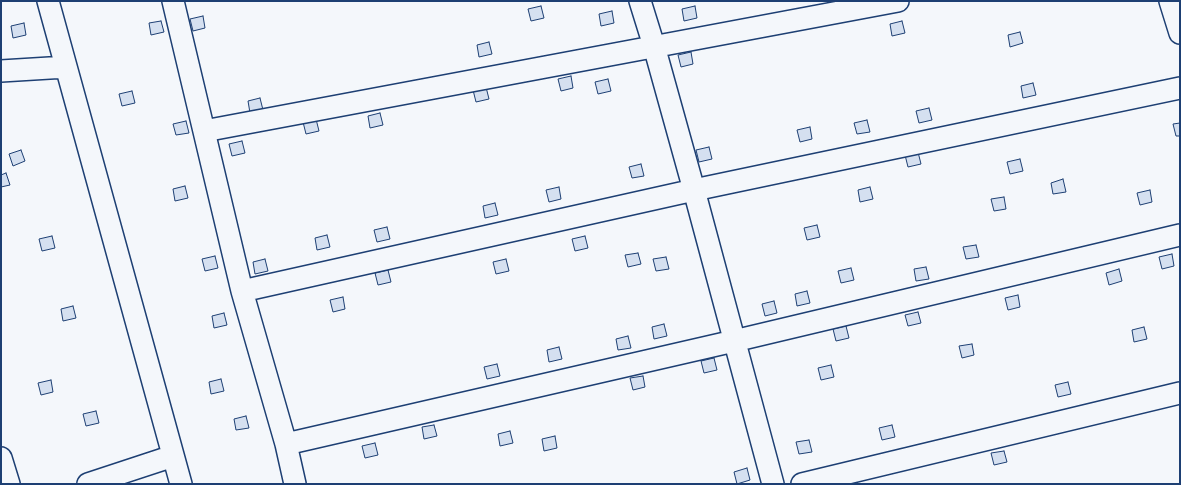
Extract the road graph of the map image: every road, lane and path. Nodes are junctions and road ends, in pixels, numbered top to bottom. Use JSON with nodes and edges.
{"nodes":[{"id":1,"x":48,"y":1,"type":"edge"},
{"id":2,"x":173,"y":1,"type":"edge"},
{"id":3,"x":640,"y":1,"type":"edge"},
{"id":4,"x":898,"y":1,"type":"edge"},
{"id":5,"x":1170,"y":1,"type":"edge"},
{"id":6,"x":1180,"y":33,"type":"edge"},
{"id":7,"x":654,"y":46,"type":"junction"},
{"id":8,"x":66,"y":67,"type":"junction"},
{"id":9,"x":1,"y":71,"type":"edge"},
{"id":10,"x":1180,"y":88,"type":"edge"},
{"id":11,"x":204,"y":131,"type":"junction"},
{"id":12,"x":694,"y":190,"type":"junction"},
{"id":13,"x":1180,"y":235,"type":"edge"},
{"id":14,"x":242,"y":291,"type":"junction"},
{"id":15,"x":734,"y":341,"type":"junction"},
{"id":16,"x":1180,"y":394,"type":"edge"},
{"id":17,"x":286,"y":444,"type":"junction"},
{"id":18,"x":173,"y":456,"type":"junction"},
{"id":19,"x":1,"y":458,"type":"edge"},
{"id":20,"x":9,"y":484,"type":"edge"},
{"id":21,"x":88,"y":484,"type":"edge"},
{"id":22,"x":181,"y":484,"type":"edge"},
{"id":23,"x":295,"y":484,"type":"edge"},
{"id":24,"x":772,"y":484,"type":"edge"},
{"id":25,"x":802,"y":484,"type":"edge"}],
"edges":[{"from":1,"to":8,"type":"street"},
{"from":2,"to":11,"type":"street"},
{"from":3,"to":7,"type":"street"},
{"from":4,"to":7,"type":"street"},
{"from":5,"to":6,"type":"street"},
{"from":7,"to":11,"type":"street"},
{"from":7,"to":12,"type":"street"},
{"from":8,"to":9,"type":"street"},
{"from":8,"to":18,"type":"street"},
{"from":10,"to":12,"type":"street"},
{"from":11,"to":14,"type":"street"},
{"from":12,"to":14,"type":"street"},
{"from":12,"to":15,"type":"street"},
{"from":13,"to":15,"type":"street"},
{"from":14,"to":17,"type":"street"},
{"from":15,"to":17,"type":"street"},
{"from":15,"to":24,"type":"street"},
{"from":16,"to":25,"type":"street"},
{"from":17,"to":23,"type":"street"},
{"from":18,"to":21,"type":"street"},
{"from":18,"to":22,"type":"street"},
{"from":19,"to":20,"type":"street"}]}
